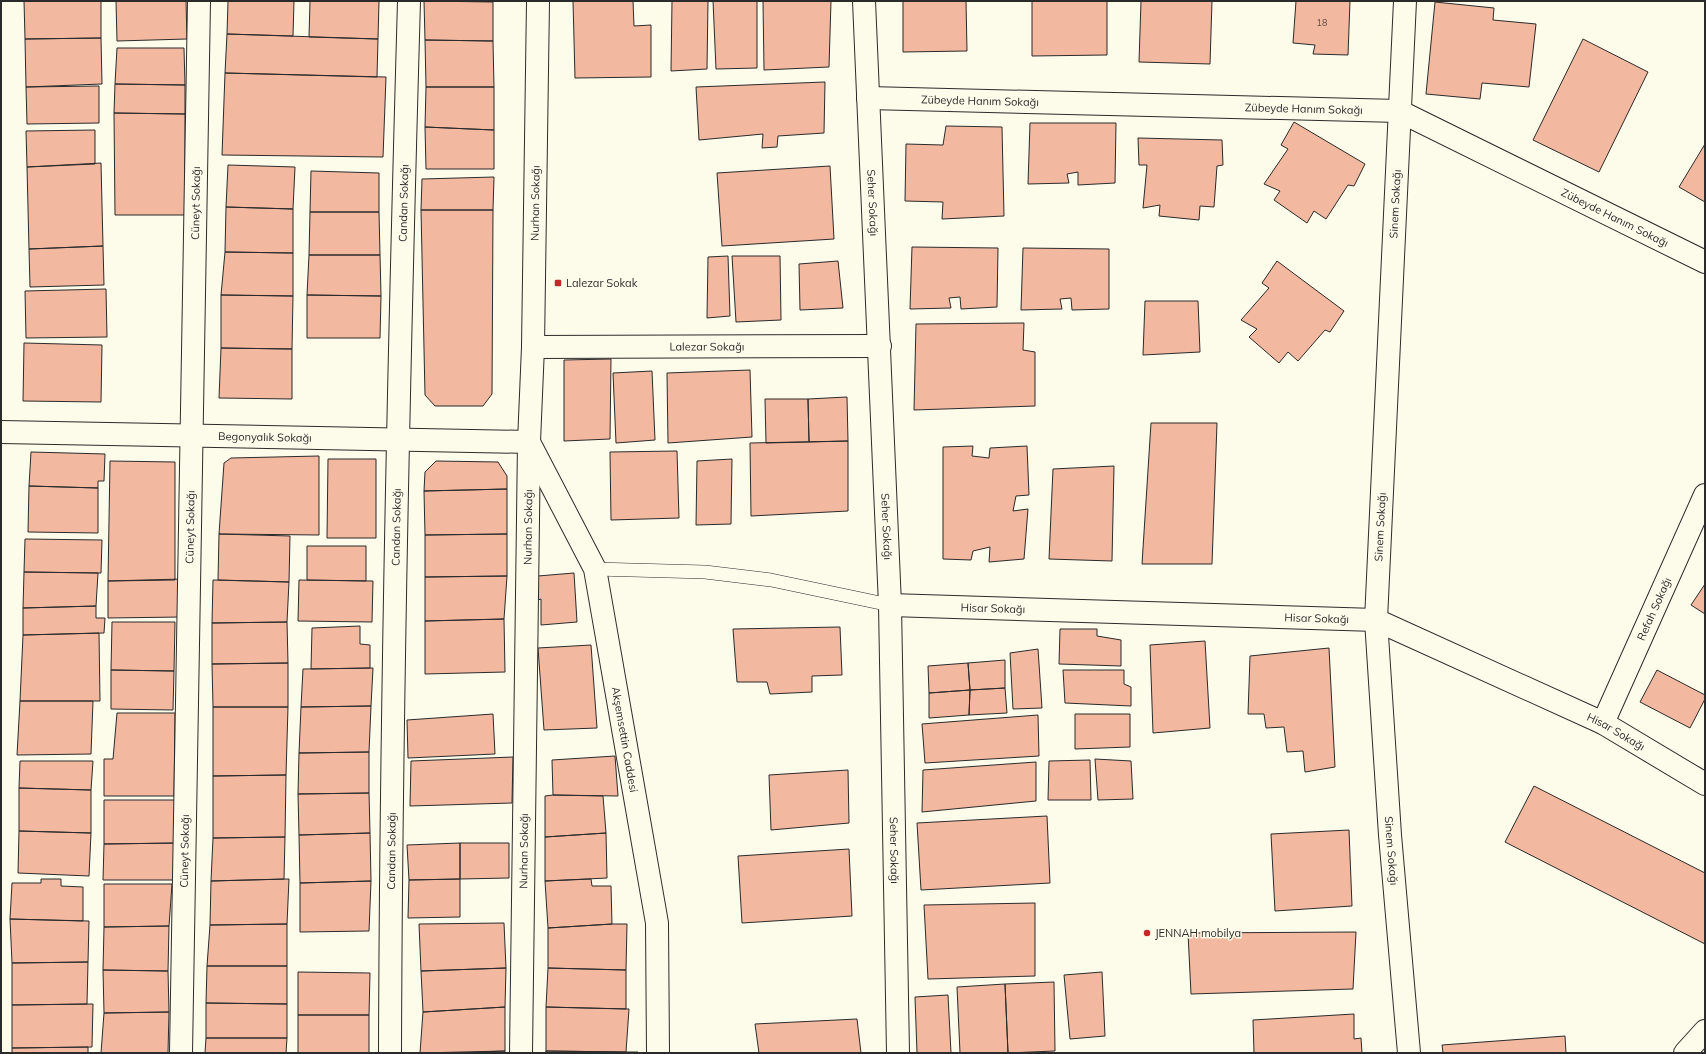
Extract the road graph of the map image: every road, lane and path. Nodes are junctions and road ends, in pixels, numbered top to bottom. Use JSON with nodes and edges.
{"nodes":[{"id":1,"x":199,"y":1,"type":"edge"},
{"id":2,"x":409,"y":1,"type":"edge"},
{"id":3,"x":538,"y":1,"type":"edge"},
{"id":4,"x":864,"y":1,"type":"edge"},
{"id":5,"x":1405,"y":1,"type":"edge"},
{"id":6,"x":868,"y":98,"type":"junction"},
{"id":7,"x":1399,"y":111,"type":"junction"},
{"id":8,"x":1705,"y":262,"type":"edge"},
{"id":9,"x":880,"y":346,"type":"junction"},
{"id":10,"x":533,"y":347,"type":"junction"},
{"id":11,"x":1,"y":432,"type":"edge"},
{"id":12,"x":193,"y":437,"type":"junction"},
{"id":13,"x":398,"y":439,"type":"junction"},
{"id":14,"x":529,"y":442,"type":"junction"},
{"id":15,"x":1705,"y":495,"type":"edge"},
{"id":16,"x":595,"y":569,"type":"junction"},
{"id":17,"x":890,"y":605,"type":"junction"},
{"id":18,"x":1376,"y":620,"type":"junction"},
{"id":19,"x":1603,"y":723,"type":"junction"},
{"id":20,"x":1705,"y":784,"type":"edge"},
{"id":21,"x":1705,"y":1031,"type":"edge"},
{"id":22,"x":181,"y":1053,"type":"edge"},
{"id":23,"x":390,"y":1053,"type":"edge"},
{"id":24,"x":521,"y":1053,"type":"edge"},
{"id":25,"x":658,"y":1053,"type":"edge"},
{"id":26,"x":898,"y":1053,"type":"edge"},
{"id":27,"x":1409,"y":1053,"type":"edge"},
{"id":28,"x":1685,"y":1053,"type":"edge"}],
"edges":[{"from":1,"to":12,"type":"street","name":"Cüneyt Sokağı"},
{"from":2,"to":13,"type":"street","name":"Candan Sokağı"},
{"from":3,"to":10,"type":"street","name":"Nurhan Sokağı"},
{"from":4,"to":6,"type":"street","name":"Seher Sokağı"},
{"from":5,"to":7,"type":"street","name":"Sinem Sokağı"},
{"from":6,"to":7,"type":"street","name":"Zübeyde Hanım Sokağı"},
{"from":6,"to":9,"type":"street","name":"Seher Sokağı"},
{"from":7,"to":8,"type":"street","name":"Zübeyde Hanım Sokağı"},
{"from":7,"to":18,"type":"street","name":"Sinem Sokağı"},
{"from":9,"to":10,"type":"street","name":"Lalezar Sokağı"},
{"from":9,"to":17,"type":"street","name":"Seher Sokağı"},
{"from":10,"to":14,"type":"street","name":"Nurhan Sokağı"},
{"from":11,"to":12,"type":"street","name":"Begonyalık Sokağı"},
{"from":12,"to":13,"type":"street","name":"Begonyalık Sokağı"},
{"from":12,"to":22,"type":"street","name":"Cüneyt Sokağı"},
{"from":13,"to":14,"type":"street","name":"Begonyalık Sokağı"},
{"from":13,"to":23,"type":"street","name":"Candan Sokağı"},
{"from":14,"to":16,"type":"street","name":"Akşemsettin Caddesi"},
{"from":14,"to":24,"type":"street","name":"Nurhan Sokağı"},
{"from":15,"to":19,"type":"street","name":"Refah Sokağı"},
{"from":16,"to":17,"type":"lane"},
{"from":16,"to":25,"type":"street","name":"Akşemsettin Caddesi"},
{"from":17,"to":18,"type":"street","name":"Hisar Sokağı"},
{"from":17,"to":26,"type":"street","name":"Seher Sokağı"},
{"from":18,"to":19,"type":"street","name":"Hisar Sokağı"},
{"from":18,"to":27,"type":"street","name":"Sinem Sokağı"},
{"from":19,"to":20,"type":"street","name":"Hisar Sokağı"},
{"from":21,"to":28,"type":"street"}]}
